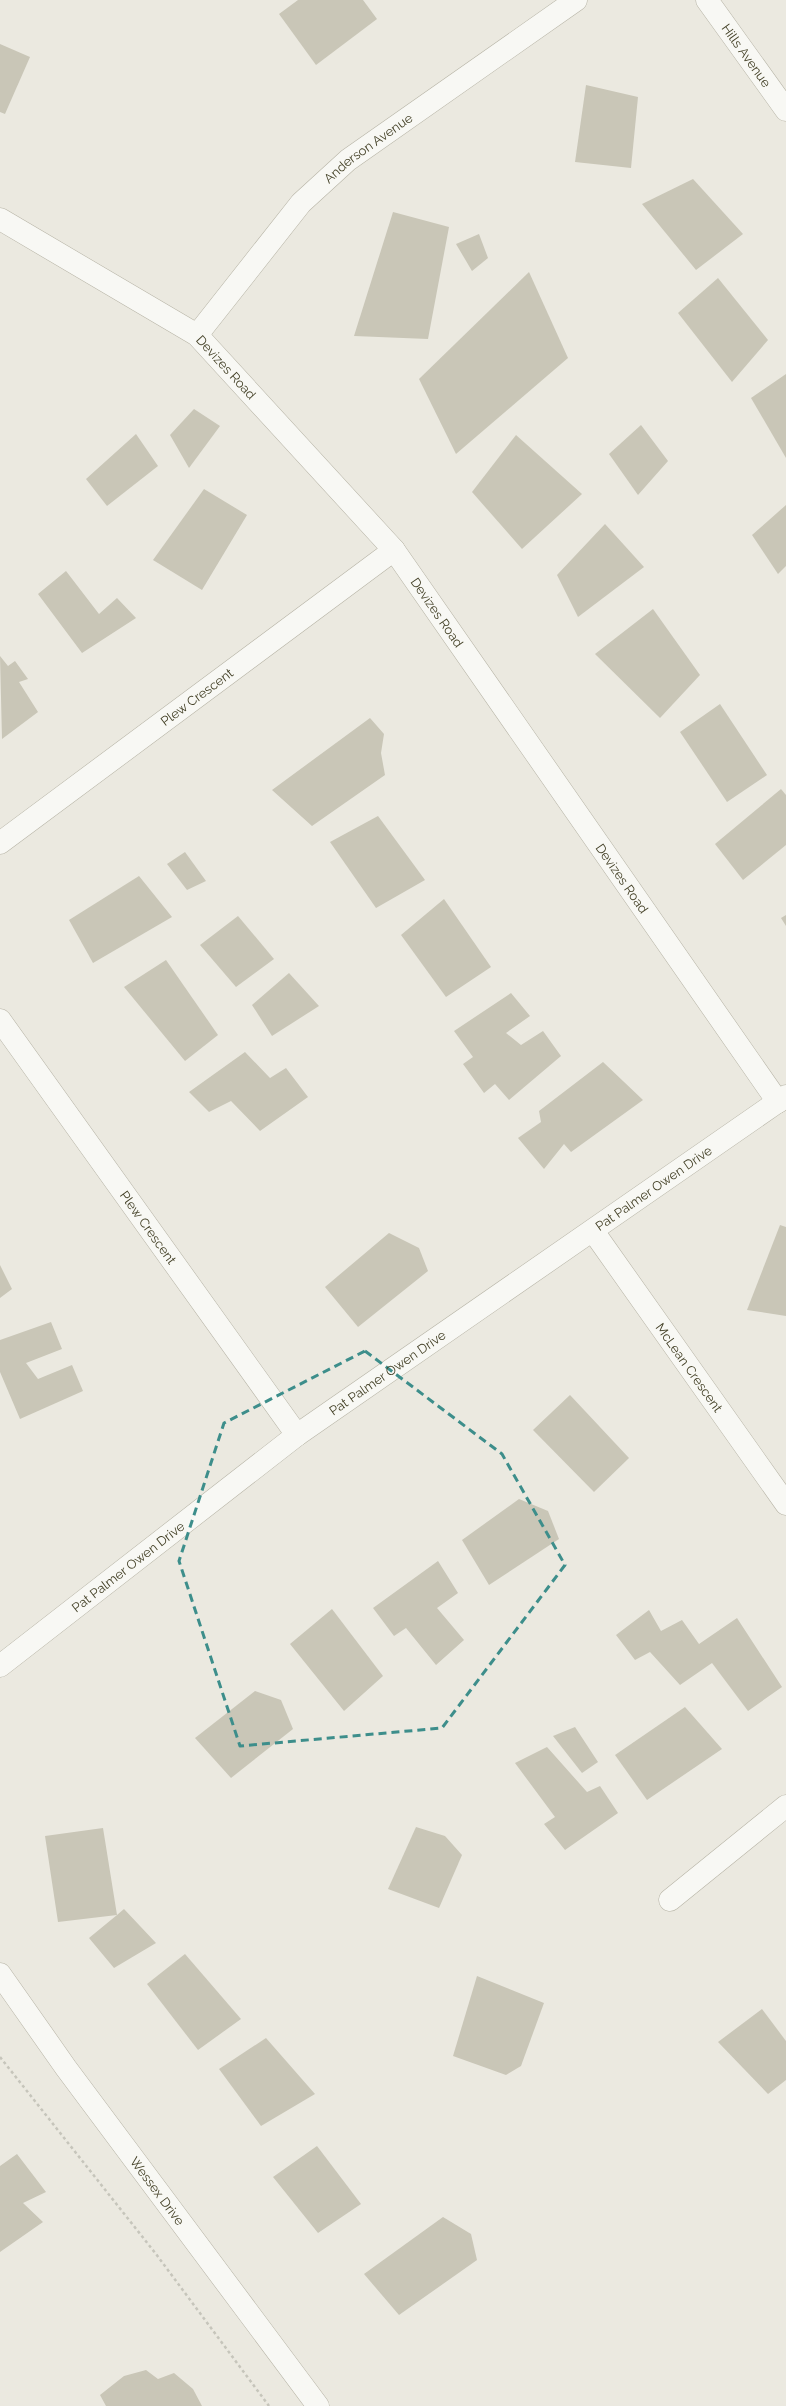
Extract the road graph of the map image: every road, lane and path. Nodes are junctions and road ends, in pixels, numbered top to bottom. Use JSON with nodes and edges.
{"nodes":[{"id":1,"x":576,"y":0,"type":"edge"},
{"id":2,"x":707,"y":0,"type":"edge"},
{"id":3,"x":786,"y":110,"type":"edge"},
{"id":4,"x":0,"y":220,"type":"edge"},
{"id":5,"x":197,"y":335,"type":"junction"},
{"id":6,"x":394,"y":550,"type":"junction"},
{"id":7,"x":0,"y":843,"type":"edge"},
{"id":8,"x":0,"y":1020,"type":"edge"},
{"id":9,"x":782,"y":1099,"type":"edge"},
{"id":10,"x":593,"y":1231,"type":"junction"},
{"id":11,"x":297,"y":1435,"type":"junction"},
{"id":12,"x":786,"y":1504,"type":"edge"},
{"id":13,"x":0,"y":1666,"type":"edge"},
{"id":14,"x":786,"y":1806,"type":"edge"},
{"id":15,"x":670,"y":1900,"type":"dead end"},
{"id":16,"x":0,"y":1974,"type":"edge"},
{"id":17,"x":0,"y":2056,"type":"edge"},
{"id":18,"x":269,"y":2406,"type":"edge"},
{"id":19,"x":318,"y":2406,"type":"edge"}],
"edges":[{"from":1,"to":5,"type":"street","name":"Anderson Avenue"},
{"from":2,"to":3,"type":"street","name":"Hills Avenue"},
{"from":4,"to":5,"type":"street","name":"Devizes Road"},
{"from":5,"to":6,"type":"street","name":"Devizes Road"},
{"from":6,"to":7,"type":"street","name":"Plew Crescent"},
{"from":6,"to":9,"type":"street","name":"Devizes Road"},
{"from":8,"to":11,"type":"street","name":"Plew Crescent"},
{"from":9,"to":10,"type":"street","name":"Pat Palmer Owen Drive"},
{"from":10,"to":11,"type":"street","name":"Pat Palmer Owen Drive"},
{"from":10,"to":12,"type":"street","name":"McLean Crescent"},
{"from":11,"to":13,"type":"street","name":"Pat Palmer Owen Drive"},
{"from":14,"to":15,"type":"street"},
{"from":16,"to":19,"type":"street","name":"Wessex Drive"},
{"from":17,"to":18,"type":"path"}]}
